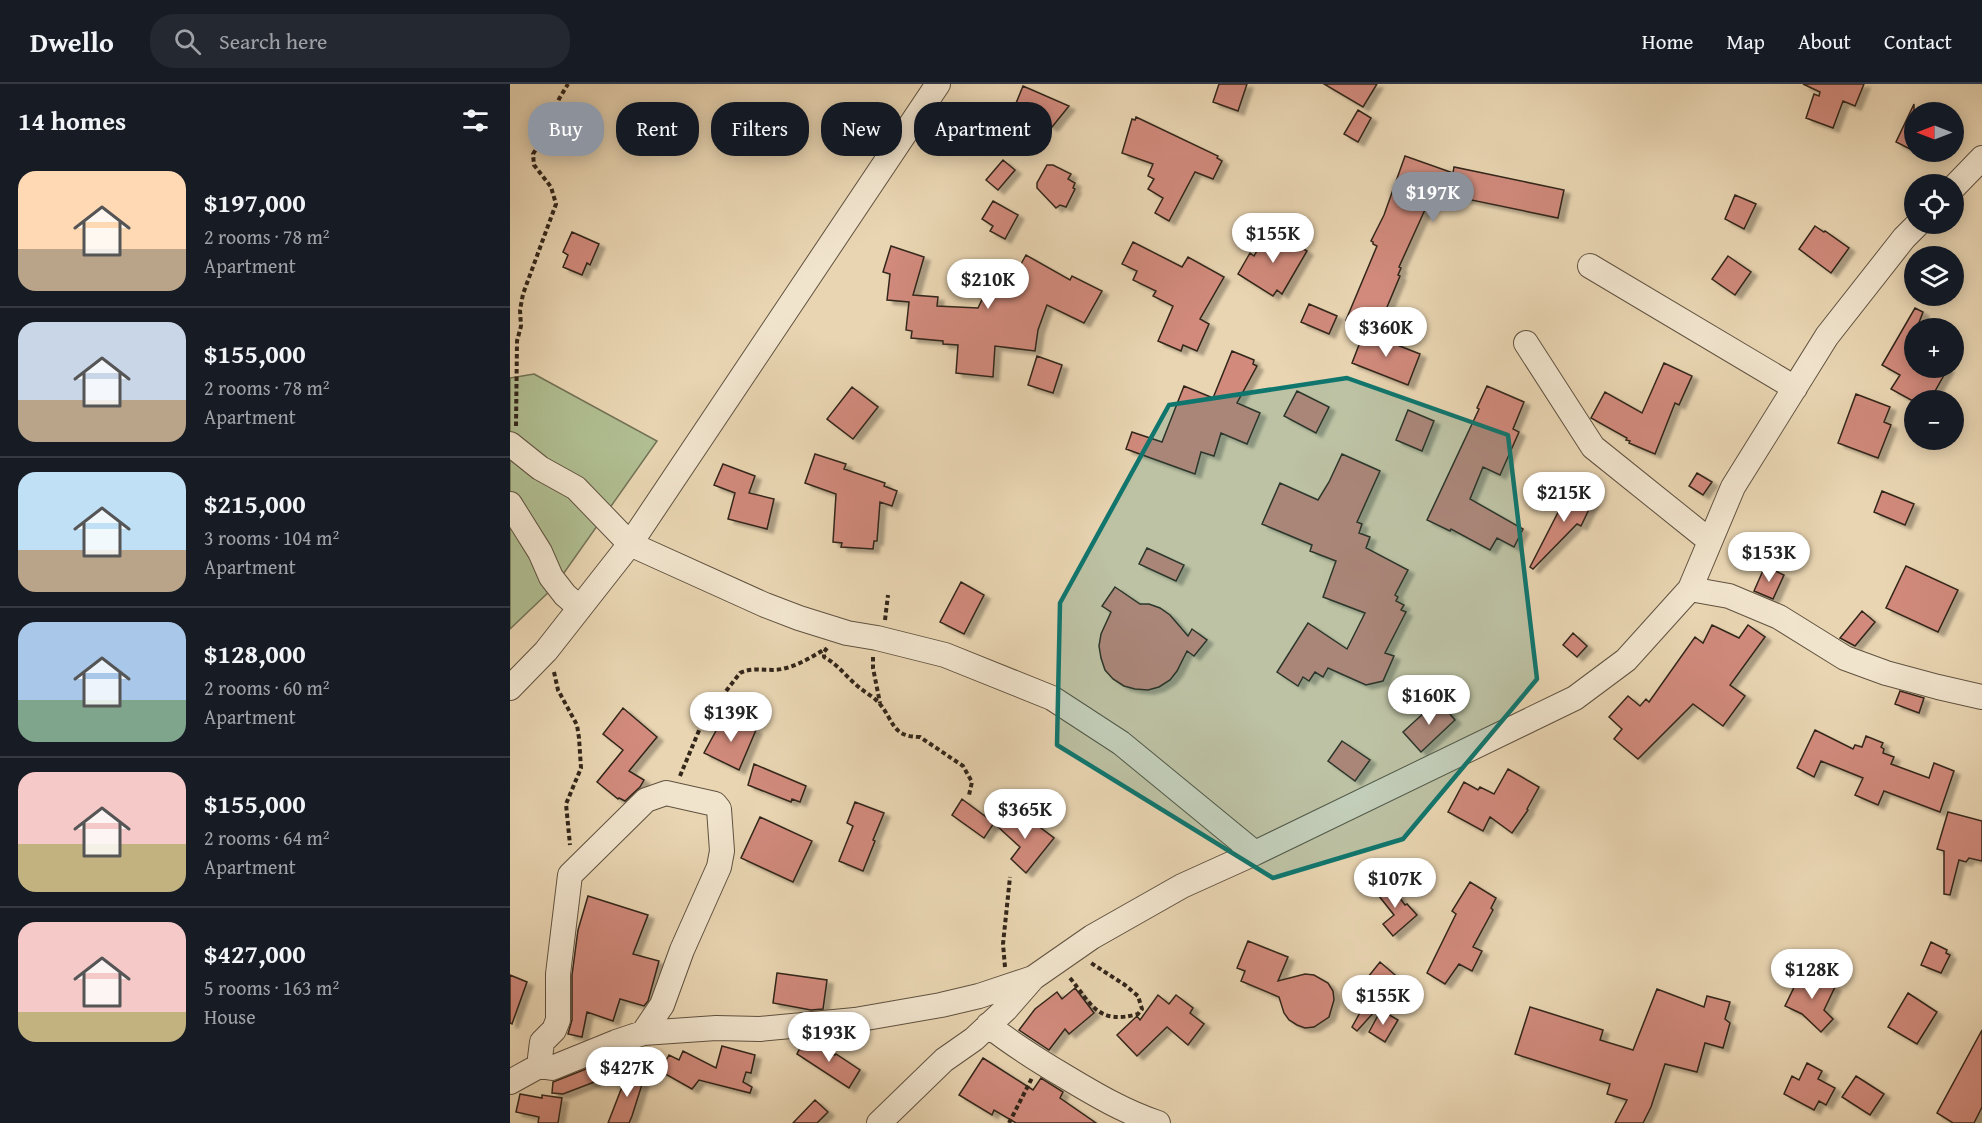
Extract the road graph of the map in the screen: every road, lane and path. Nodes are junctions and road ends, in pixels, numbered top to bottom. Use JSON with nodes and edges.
{"nodes":[{"id":1,"x":568,"y":84,"type":"edge"},
{"id":2,"x":938,"y":84,"type":"edge"},
{"id":3,"x":1982,"y":158,"type":"edge"},
{"id":4,"x":1964,"y":177,"type":"edge"},
{"id":5,"x":1908,"y":234,"type":"edge"},
{"id":6,"x":1590,"y":267,"type":"dead end"},
{"id":7,"x":1526,"y":343,"type":"dead end"},
{"id":8,"x":1795,"y":388,"type":"junction"},
{"id":9,"x":513,"y":446,"type":"edge"},
{"id":10,"x":510,"y":504,"type":"edge"},
{"id":11,"x":1710,"y":541,"type":"junction"},
{"id":12,"x":630,"y":544,"type":"junction"},
{"id":13,"x":1690,"y":589,"type":"junction"},
{"id":14,"x":580,"y":608,"type":"junction"},
{"id":15,"x":847,"y":633,"type":"junction"},
{"id":16,"x":825,"y":649,"type":"junction"},
{"id":17,"x":546,"y":651,"type":"junction"},
{"id":18,"x":510,"y":688,"type":"edge"},
{"id":19,"x":1982,"y":697,"type":"edge"},
{"id":20,"x":666,"y":793,"type":"junction"},
{"id":21,"x":969,"y":795,"type":"dead end"},
{"id":22,"x":1256,"y":853,"type":"junction"},
{"id":23,"x":570,"y":875,"type":"junction"},
{"id":24,"x":1010,"y":877,"type":"dead end"},
{"id":25,"x":1066,"y":955,"type":"junction"},
{"id":26,"x":1022,"y":981,"type":"junction"},
{"id":27,"x":988,"y":1025,"type":"junction"},
{"id":28,"x":643,"y":1033,"type":"junction"},
{"id":29,"x":1041,"y":1062,"type":"junction"},
{"id":30,"x":539,"y":1066,"type":"junction"},
{"id":31,"x":510,"y":1082,"type":"edge"},
{"id":32,"x":879,"y":1123,"type":"edge"},
{"id":33,"x":1009,"y":1123,"type":"edge"},
{"id":34,"x":1158,"y":1123,"type":"edge"}],
"edges":[{"from":1,"to":9,"type":"path"},
{"from":2,"to":12,"type":"street"},
{"from":3,"to":4,"type":"street"},
{"from":5,"to":8,"type":"street"},
{"from":6,"to":8,"type":"street"},
{"from":7,"to":11,"type":"street"},
{"from":8,"to":11,"type":"street"},
{"from":9,"to":12,"type":"street"},
{"from":10,"to":14,"type":"street"},
{"from":11,"to":13,"type":"street"},
{"from":12,"to":14,"type":"street"},
{"from":12,"to":15,"type":"street"},
{"from":13,"to":19,"type":"street"},
{"from":13,"to":22,"type":"street"},
{"from":14,"to":17,"type":"street"},
{"from":15,"to":16,"type":"path"},
{"from":15,"to":22,"type":"street"},
{"from":16,"to":20,"type":"path"},
{"from":16,"to":21,"type":"path"},
{"from":17,"to":18,"type":"street"},
{"from":17,"to":23,"type":"path"},
{"from":20,"to":23,"type":"street"},
{"from":20,"to":28,"type":"street"},
{"from":22,"to":25,"type":"street"},
{"from":23,"to":30,"type":"street"},
{"from":24,"to":26,"type":"path"},
{"from":25,"to":25,"type":"path"},
{"from":25,"to":26,"type":"street"},
{"from":26,"to":27,"type":"street"},
{"from":26,"to":28,"type":"street"},
{"from":27,"to":29,"type":"street"},
{"from":27,"to":32,"type":"street"},
{"from":28,"to":30,"type":"street"},
{"from":29,"to":33,"type":"path"},
{"from":29,"to":34,"type":"street"},
{"from":30,"to":31,"type":"street"}]}
